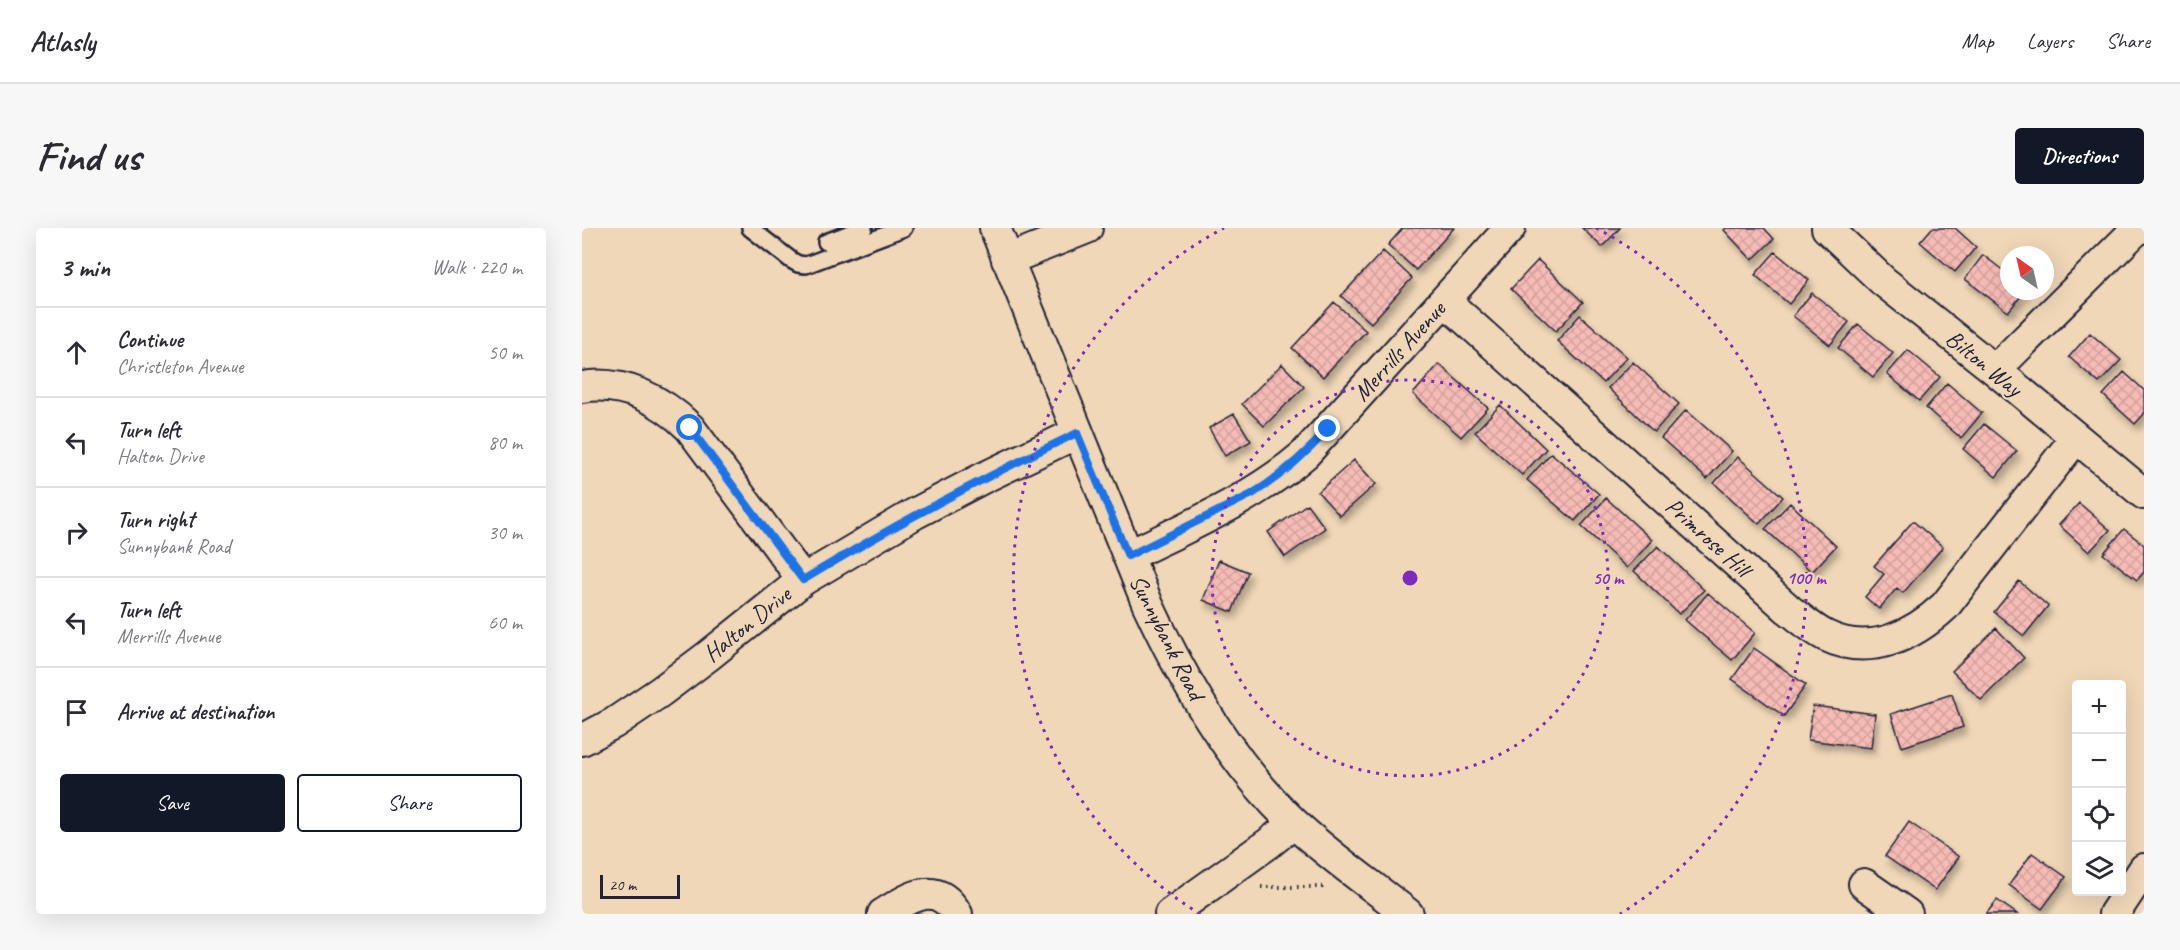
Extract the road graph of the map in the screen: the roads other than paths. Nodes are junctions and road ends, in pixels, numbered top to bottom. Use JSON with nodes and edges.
{"nodes":[{"id":1,"x":750,"y":228,"type":"edge"},
{"id":2,"x":864,"y":228,"type":"edge"},
{"id":3,"x":904,"y":228,"type":"edge"},
{"id":4,"x":995,"y":228,"type":"edge"},
{"id":5,"x":1087,"y":228,"type":"edge"},
{"id":6,"x":1510,"y":228,"type":"edge"},
{"id":7,"x":1827,"y":228,"type":"edge"},
{"id":8,"x":2138,"y":228,"type":"edge"},
{"id":9,"x":826,"y":242,"type":"dead end"},
{"id":10,"x":1007,"y":260,"type":"junction"},
{"id":11,"x":1445,"y":301,"type":"junction"},
{"id":12,"x":1995,"y":370,"type":"junction"},
{"id":13,"x":582,"y":387,"type":"edge"},
{"id":14,"x":1077,"y":433,"type":"junction"},
{"id":15,"x":2075,"y":439,"type":"junction"},
{"id":16,"x":2144,"y":494,"type":"edge"},
{"id":17,"x":1128,"y":556,"type":"junction"},
{"id":18,"x":803,"y":580,"type":"junction"},
{"id":19,"x":582,"y":740,"type":"edge"},
{"id":20,"x":1294,"y":823,"type":"junction"},
{"id":21,"x":2144,"y":869,"type":"edge"},
{"id":22,"x":1864,"y":884,"type":"dead end"},
{"id":23,"x":883,"y":914,"type":"edge"},
{"id":24,"x":957,"y":914,"type":"edge"},
{"id":25,"x":1170,"y":914,"type":"edge"},
{"id":26,"x":1408,"y":914,"type":"edge"},
{"id":27,"x":1907,"y":914,"type":"edge"},
{"id":28,"x":2114,"y":914,"type":"edge"}],
"edges":[{"from":1,"to":3,"type":"lane"},
{"from":2,"to":9,"type":"lane"},
{"from":4,"to":10,"type":"street","name":"Sunnybank Road"},
{"from":5,"to":10,"type":"street"},
{"from":6,"to":11,"type":"street","name":"Merrills Avenue"},
{"from":7,"to":12,"type":"street","name":"Bilton Way"},
{"from":8,"to":12,"type":"street"},
{"from":10,"to":14,"type":"street","name":"Sunnybank Road"},
{"from":11,"to":15,"type":"street","name":"Primrose Hill"},
{"from":11,"to":17,"type":"street","name":"Merrills Avenue"},
{"from":12,"to":15,"type":"street","name":"Bilton Way"},
{"from":13,"to":18,"type":"street"},
{"from":14,"to":17,"type":"street","name":"Sunnybank Road"},
{"from":14,"to":18,"type":"street","name":"Halton Drive"},
{"from":15,"to":16,"type":"street","name":"Bilton Way"},
{"from":17,"to":20,"type":"street","name":"Sunnybank Road"},
{"from":18,"to":19,"type":"street","name":"Halton Drive"},
{"from":20,"to":25,"type":"street"},
{"from":20,"to":26,"type":"street","name":"Sunnybank Road"},
{"from":21,"to":28,"type":"street"},
{"from":22,"to":27,"type":"street"},
{"from":23,"to":24,"type":"street"}]}
